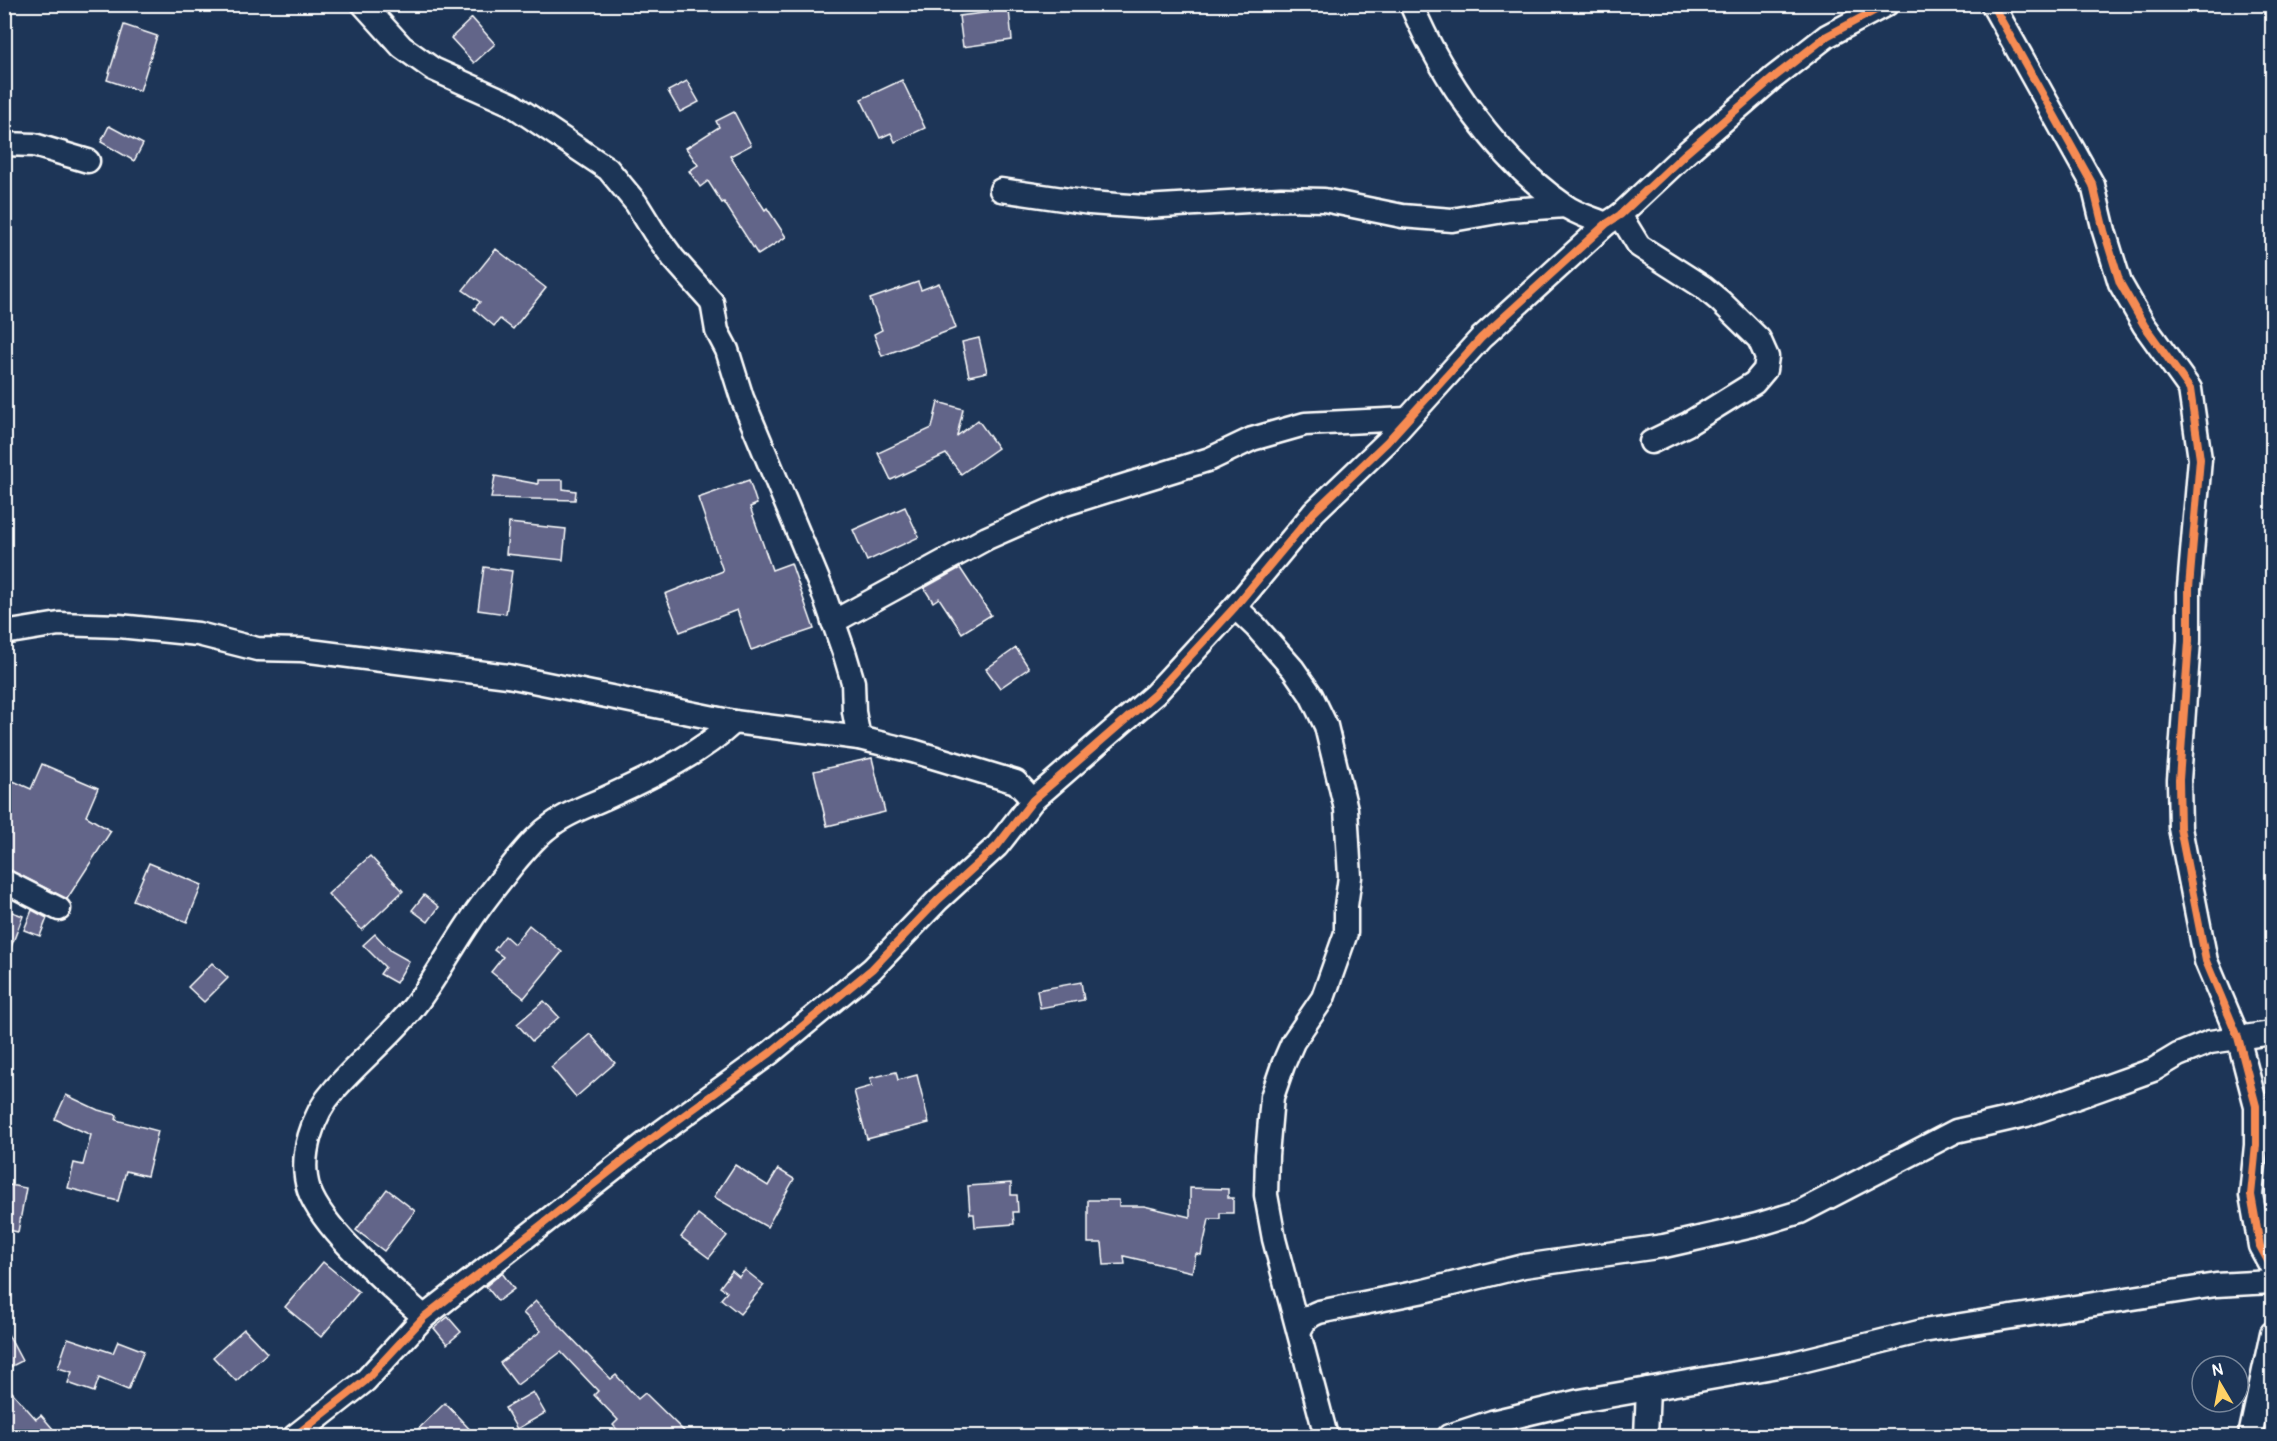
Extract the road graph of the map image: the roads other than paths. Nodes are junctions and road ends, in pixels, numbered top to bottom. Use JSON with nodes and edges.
{"nodes":[{"id":1,"x":363,"y":4,"type":"edge"},
{"id":2,"x":1411,"y":4,"type":"edge"},
{"id":3,"x":1887,"y":4,"type":"edge"},
{"id":4,"x":1992,"y":4,"type":"edge"},
{"id":5,"x":4,"y":144,"type":"edge"},
{"id":6,"x":88,"y":161,"type":"dead end"},
{"id":7,"x":1001,"y":190,"type":"dead end"},
{"id":8,"x":1565,"y":206,"type":"junction"},
{"id":9,"x":1613,"y":220,"type":"junction"},
{"id":10,"x":1407,"y":419,"type":"junction"},
{"id":11,"x":1651,"y":442,"type":"dead end"},
{"id":12,"x":1235,"y":607,"type":"junction"},
{"id":13,"x":833,"y":622,"type":"junction"},
{"id":14,"x":4,"y":633,"type":"edge"},
{"id":15,"x":734,"y":722,"type":"junction"},
{"id":16,"x":859,"y":738,"type":"junction"},
{"id":17,"x":1033,"y":800,"type":"junction"},
{"id":18,"x":4,"y":881,"type":"edge"},
{"id":19,"x":59,"y":909,"type":"dead end"},
{"id":20,"x":2272,"y":1033,"type":"edge"},
{"id":21,"x":2238,"y":1037,"type":"junction"},
{"id":22,"x":2272,"y":1268,"type":"edge"},
{"id":23,"x":2272,"y":1282,"type":"edge"},
{"id":24,"x":424,"y":1317,"type":"junction"},
{"id":25,"x":1299,"y":1332,"type":"junction"},
{"id":26,"x":2272,"y":1333,"type":"edge"},
{"id":27,"x":1648,"y":1389,"type":"junction"},
{"id":28,"x":295,"y":1437,"type":"edge"},
{"id":29,"x":1326,"y":1437,"type":"edge"},
{"id":30,"x":1449,"y":1437,"type":"edge"},
{"id":31,"x":1646,"y":1437,"type":"edge"},
{"id":32,"x":2250,"y":1437,"type":"edge"}],
"edges":[{"from":1,"to":13,"type":"street"},
{"from":2,"to":8,"type":"street"},
{"from":3,"to":9,"type":"street"},
{"from":4,"to":21,"type":"street"},
{"from":5,"to":6,"type":"street"},
{"from":7,"to":8,"type":"street"},
{"from":8,"to":9,"type":"street"},
{"from":9,"to":10,"type":"street"},
{"from":9,"to":11,"type":"street"},
{"from":10,"to":12,"type":"street"},
{"from":10,"to":13,"type":"street"},
{"from":12,"to":17,"type":"street"},
{"from":12,"to":25,"type":"street"},
{"from":13,"to":16,"type":"street"},
{"from":14,"to":15,"type":"street"},
{"from":15,"to":16,"type":"street"},
{"from":15,"to":24,"type":"street"},
{"from":16,"to":17,"type":"street"},
{"from":17,"to":24,"type":"street"},
{"from":18,"to":19,"type":"street"},
{"from":20,"to":21,"type":"street"},
{"from":21,"to":22,"type":"street"},
{"from":21,"to":25,"type":"street"},
{"from":23,"to":27,"type":"street"},
{"from":24,"to":28,"type":"street"},
{"from":25,"to":29,"type":"street"},
{"from":26,"to":32,"type":"street"},
{"from":27,"to":30,"type":"street"},
{"from":27,"to":31,"type":"street"}]}
